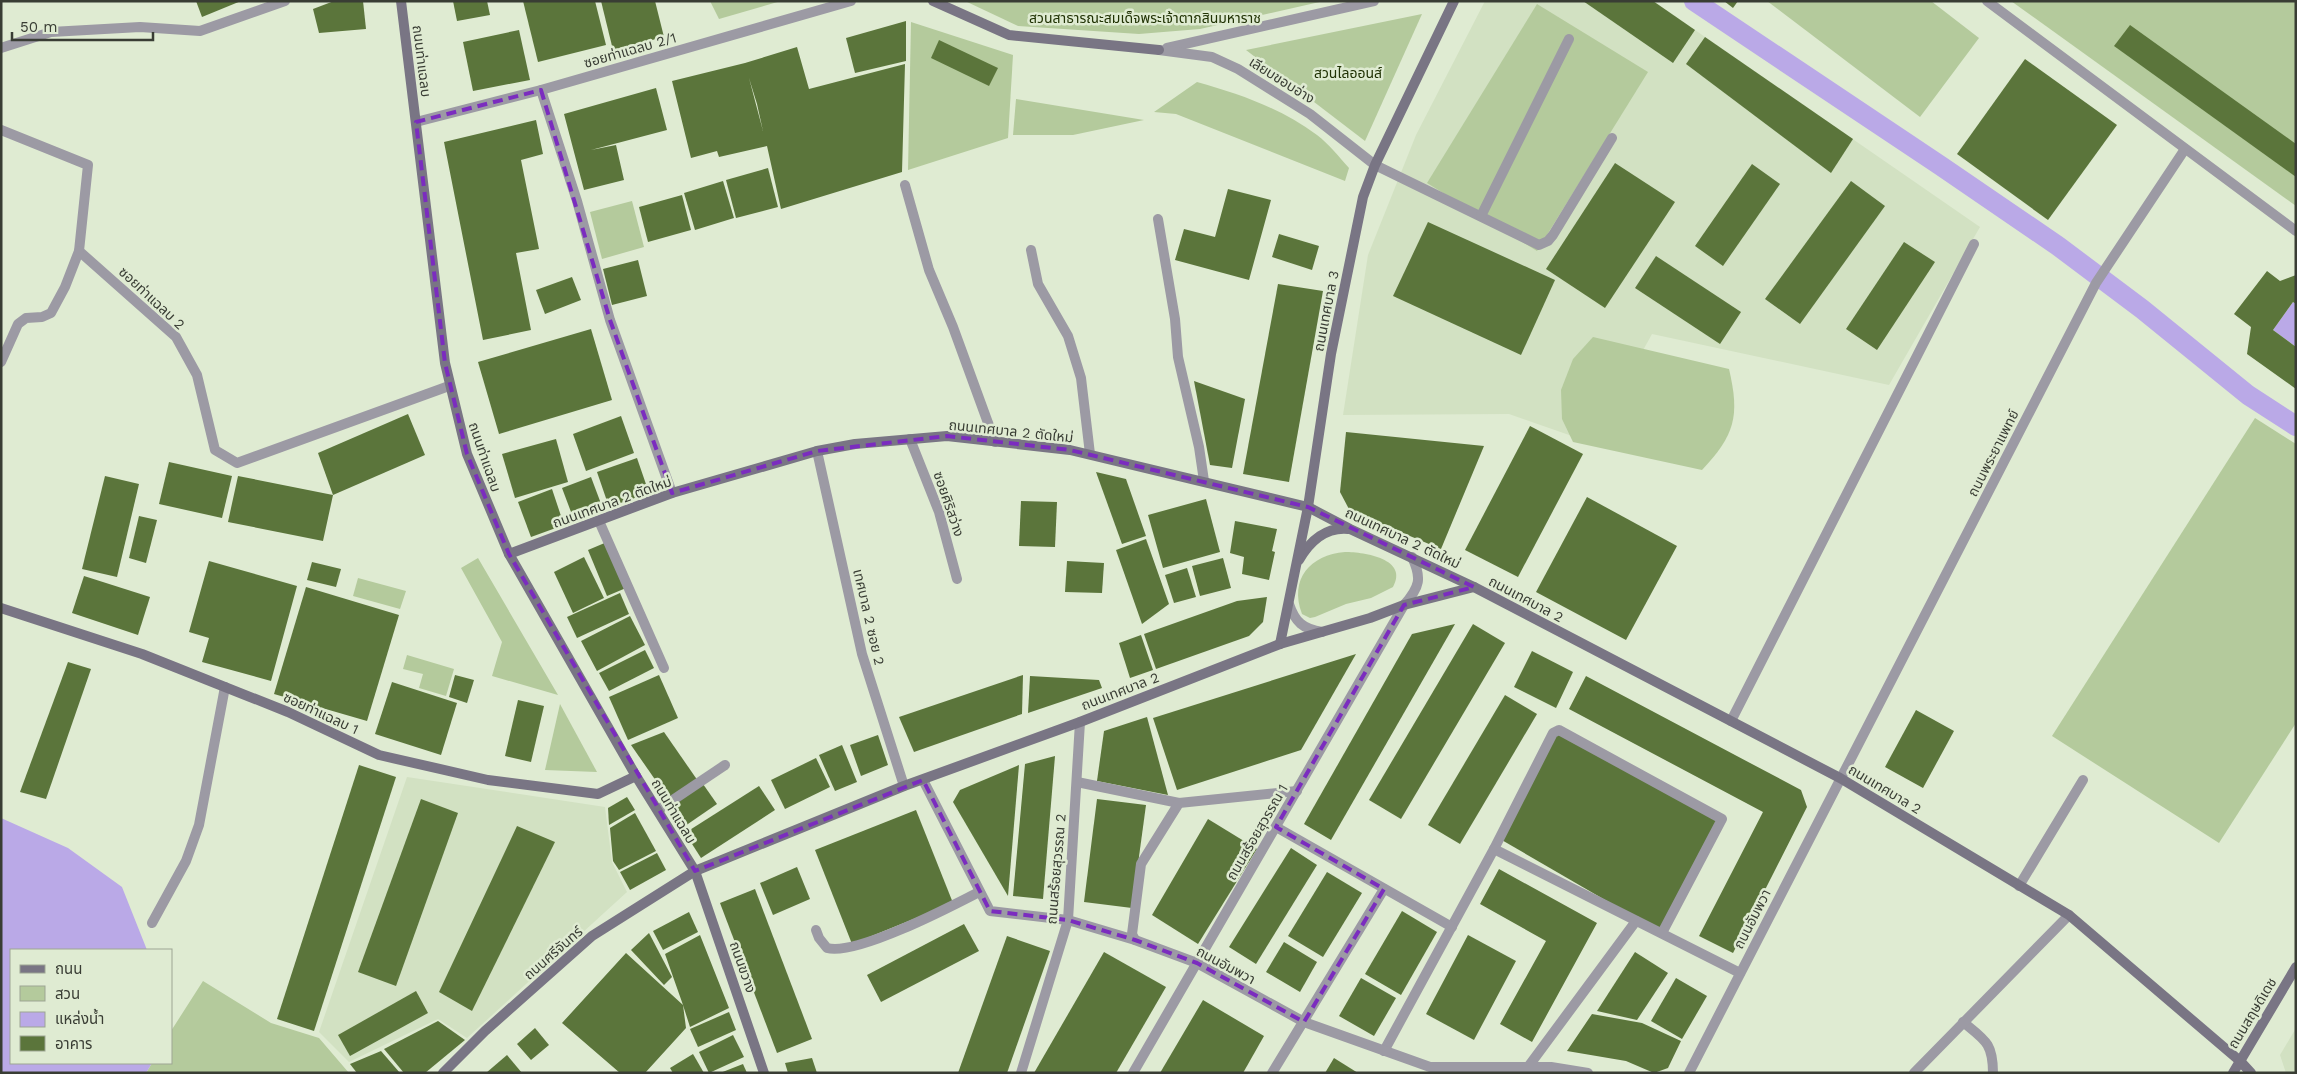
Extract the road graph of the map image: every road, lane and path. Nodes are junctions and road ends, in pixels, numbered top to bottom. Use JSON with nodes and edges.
{"nodes":[{"id":1,"x":285,"y":1,"type":"edge"},
{"id":2,"x":400,"y":1,"type":"edge"},
{"id":3,"x":851,"y":1,"type":"edge"},
{"id":4,"x":933,"y":1,"type":"edge"},
{"id":5,"x":1374,"y":1,"type":"edge"},
{"id":6,"x":1454,"y":1,"type":"edge"},
{"id":7,"x":1987,"y":1,"type":"edge"},
{"id":8,"x":1569,"y":39,"type":"dead end"},
{"id":9,"x":1,"y":48,"type":"edge"},
{"id":10,"x":1159,"y":50,"type":"junction"},
{"id":11,"x":541,"y":90,"type":"junction"},
{"id":12,"x":416,"y":122,"type":"junction"},
{"id":13,"x":1,"y":130,"type":"edge"},
{"id":14,"x":1612,"y":138,"type":"dead end"},
{"id":15,"x":2185,"y":149,"type":"junction"},
{"id":16,"x":1376,"y":165,"type":"junction"},
{"id":17,"x":905,"y":185,"type":"dead end"},
{"id":18,"x":1481,"y":216,"type":"junction"},
{"id":19,"x":1158,"y":219,"type":"dead end"},
{"id":20,"x":2296,"y":231,"type":"edge"},
{"id":21,"x":1974,"y":244,"type":"dead end"},
{"id":22,"x":1031,"y":250,"type":"dead end"},
{"id":23,"x":79,"y":251,"type":"junction"},
{"id":24,"x":1,"y":362,"type":"edge"},
{"id":25,"x":449,"y":386,"type":"junction"},
{"id":26,"x":910,"y":439,"type":"junction"},
{"id":27,"x":995,"y":442,"type":"junction"},
{"id":28,"x":817,"y":451,"type":"junction"},
{"id":29,"x":1090,"y":454,"type":"junction"},
{"id":30,"x":1204,"y":482,"type":"junction"},
{"id":31,"x":672,"y":494,"type":"junction"},
{"id":32,"x":1308,"y":507,"type":"junction"},
{"id":33,"x":599,"y":520,"type":"junction"},
{"id":34,"x":1350,"y":529,"type":"junction"},
{"id":35,"x":509,"y":554,"type":"junction"},
{"id":36,"x":1412,"y":557,"type":"junction"},
{"id":37,"x":1296,"y":565,"type":"junction"},
{"id":38,"x":957,"y":579,"type":"dead end"},
{"id":39,"x":1474,"y":587,"type":"junction"},
{"id":40,"x":1289,"y":604,"type":"junction"},
{"id":41,"x":1404,"y":605,"type":"junction"},
{"id":42,"x":1,"y":608,"type":"edge"},
{"id":43,"x":1322,"y":632,"type":"junction"},
{"id":44,"x":1280,"y":644,"type":"junction"},
{"id":45,"x":664,"y":668,"type":"dead end"},
{"id":46,"x":226,"y":687,"type":"junction"},
{"id":47,"x":1730,"y":721,"type":"junction"},
{"id":48,"x":1080,"y":722,"type":"junction"},
{"id":49,"x":725,"y":764,"type":"dead end"},
{"id":50,"x":636,"y":776,"type":"junction"},
{"id":51,"x":1840,"y":778,"type":"junction"},
{"id":52,"x":923,"y":780,"type":"junction"},
{"id":53,"x":2083,"y":780,"type":"dead end"},
{"id":54,"x":1077,"y":782,"type":"junction"},
{"id":55,"x":904,"y":786,"type":"junction"},
{"id":56,"x":1297,"y":790,"type":"junction"},
{"id":57,"x":1179,"y":803,"type":"junction"},
{"id":58,"x":658,"y":810,"type":"junction"},
{"id":59,"x":1276,"y":827,"type":"junction"},
{"id":60,"x":1494,"y":849,"type":"junction"},
{"id":61,"x":695,"y":871,"type":"junction"},
{"id":62,"x":2019,"y":886,"type":"junction"},
{"id":63,"x":1384,"y":889,"type":"junction"},
{"id":64,"x":979,"y":892,"type":"junction"},
{"id":65,"x":2069,"y":916,"type":"junction"},
{"id":66,"x":1068,"y":920,"type":"junction"},
{"id":67,"x":1636,"y":921,"type":"junction"},
{"id":68,"x":152,"y":923,"type":"dead end"},
{"id":69,"x":1452,"y":927,"type":"junction"},
{"id":70,"x":816,"y":930,"type":"dead end"},
{"id":71,"x":1662,"y":933,"type":"junction"},
{"id":72,"x":1135,"y":940,"type":"junction"},
{"id":73,"x":1197,"y":963,"type":"junction"},
{"id":74,"x":2296,"y":967,"type":"edge"},
{"id":75,"x":1740,"y":973,"type":"junction"},
{"id":76,"x":1304,"y":1022,"type":"junction"},
{"id":77,"x":1963,"y":1022,"type":"junction"},
{"id":78,"x":1384,"y":1051,"type":"junction"},
{"id":79,"x":2240,"y":1060,"type":"junction"},
{"id":80,"x":1528,"y":1067,"type":"junction"},
{"id":81,"x":1429,"y":1070,"type":"edge"},
{"id":82,"x":1550,"y":1070,"type":"edge"},
{"id":83,"x":443,"y":1073,"type":"edge"},
{"id":84,"x":764,"y":1073,"type":"edge"},
{"id":85,"x":1021,"y":1073,"type":"edge"},
{"id":86,"x":1133,"y":1073,"type":"edge"},
{"id":87,"x":1272,"y":1073,"type":"edge"},
{"id":88,"x":1588,"y":1073,"type":"edge"},
{"id":89,"x":1688,"y":1073,"type":"edge"},
{"id":90,"x":1914,"y":1073,"type":"edge"},
{"id":91,"x":1993,"y":1073,"type":"edge"},
{"id":92,"x":2232,"y":1073,"type":"edge"},
{"id":93,"x":2251,"y":1073,"type":"edge"}],
"edges":[{"from":1,"to":9,"type":"street"},
{"from":2,"to":12,"type":"street","name":"ถนนท่าแฉลบ"},
{"from":3,"to":11,"type":"street","name":"ซอยท่าแฉลบ 2/1"},
{"from":4,"to":10,"type":"street"},
{"from":5,"to":10,"type":"street"},
{"from":6,"to":16,"type":"street","name":"ถนนเทศบาล 3"},
{"from":7,"to":15,"type":"street"},
{"from":8,"to":18,"type":"street"},
{"from":10,"to":16,"type":"street","name":"เลียบขอบอ่าง"},
{"from":11,"to":12,"type":"street","name":"ซอยท่าแฉลบ 2/1"},
{"from":11,"to":31,"type":"street"},
{"from":12,"to":25,"type":"street","name":"ถนนท่าแฉลบ"},
{"from":13,"to":23,"type":"street"},
{"from":14,"to":18,"type":"street","name":"เลียบขอบอ่าง"},
{"from":15,"to":20,"type":"street"},
{"from":15,"to":51,"type":"street","name":"ถนนพระยาแพทย์"},
{"from":16,"to":18,"type":"street","name":"เลียบขอบอ่าง"},
{"from":16,"to":32,"type":"street","name":"ถนนเทศบาล 3"},
{"from":17,"to":27,"type":"street"},
{"from":19,"to":30,"type":"street"},
{"from":21,"to":47,"type":"street"},
{"from":22,"to":29,"type":"street"},
{"from":23,"to":24,"type":"street"},
{"from":23,"to":25,"type":"street","name":"ซอยท่าแฉลบ 2"},
{"from":25,"to":35,"type":"street","name":"ถนนท่าแฉลบ"},
{"from":26,"to":27,"type":"street","name":"ถนนเทศบาล 2 ตัดใหม่"},
{"from":26,"to":28,"type":"street","name":"ถนนเทศบาล 2 ตัดใหม่"},
{"from":26,"to":38,"type":"street","name":"ซอยศิริสว่าง"},
{"from":27,"to":29,"type":"street","name":"ถนนเทศบาล 2 ตัดใหม่"},
{"from":28,"to":31,"type":"street","name":"ถนนเทศบาล 2 ตัดใหม่"},
{"from":28,"to":55,"type":"street","name":"เทศบาล 2 ซอย 2"},
{"from":29,"to":30,"type":"street","name":"ถนนเทศบาล 2 ตัดใหม่"},
{"from":30,"to":32,"type":"street","name":"ถนนเทศบาล 2 ตัดใหม่"},
{"from":31,"to":33,"type":"street","name":"ถนนเทศบาล 2 ตัดใหม่"},
{"from":32,"to":34,"type":"street","name":"ถนนเทศบาล 2 ตัดใหม่"},
{"from":32,"to":37,"type":"street","name":"ถนนเทศบาล 3"},
{"from":33,"to":35,"type":"street","name":"ถนนเทศบาล 2 ตัดใหม่"},
{"from":33,"to":45,"type":"street"},
{"from":34,"to":36,"type":"street","name":"ถนนเทศบาล 2 ตัดใหม่"},
{"from":34,"to":37,"type":"street"},
{"from":35,"to":50,"type":"street","name":"ถนนท่าแฉลบ"},
{"from":36,"to":39,"type":"street","name":"ถนนเทศบาล 2 ตัดใหม่"},
{"from":36,"to":41,"type":"street"},
{"from":37,"to":40,"type":"street","name":"ถนนเทศบาล 3"},
{"from":39,"to":41,"type":"street","name":"ถนนเทศบาล 2"},
{"from":39,"to":47,"type":"street","name":"ถนนเทศบาล 2"},
{"from":40,"to":43,"type":"street"},
{"from":40,"to":44,"type":"street","name":"ถนนเทศบาล 3"},
{"from":41,"to":43,"type":"street","name":"ถนนเทศบาล 2"},
{"from":41,"to":56,"type":"street","name":"ถนนสร้อยสุวรรณ 1"},
{"from":42,"to":46,"type":"street","name":"ซอยท่าแฉลบ 1"},
{"from":43,"to":44,"type":"street","name":"ถนนเทศบาล 2"},
{"from":44,"to":48,"type":"street","name":"ถนนเทศบาล 2"},
{"from":46,"to":50,"type":"street","name":"ซอยท่าแฉลบ 1"},
{"from":46,"to":68,"type":"street"},
{"from":47,"to":51,"type":"street","name":"ถนนเทศบาล 2"},
{"from":48,"to":52,"type":"street","name":"ถนนเทศบาล 2"},
{"from":48,"to":54,"type":"street","name":"ถนนสร้อยสุวรรณ 2"},
{"from":49,"to":58,"type":"street"},
{"from":50,"to":58,"type":"street","name":"ถนนท่าแฉลบ"},
{"from":51,"to":62,"type":"street","name":"ถนนเทศบาล 2"},
{"from":51,"to":75,"type":"street","name":"ถนนอัมพวา"},
{"from":52,"to":55,"type":"street","name":"ถนนเทศบาล 2"},
{"from":52,"to":64,"type":"street","name":"ถนนอัมพวา"},
{"from":53,"to":62,"type":"street"},
{"from":54,"to":57,"type":"street"},
{"from":54,"to":66,"type":"street","name":"ถนนสร้อยสุวรรณ 2"},
{"from":55,"to":61,"type":"street","name":"ถนนเทศบาล 2"},
{"from":56,"to":57,"type":"street"},
{"from":56,"to":59,"type":"street","name":"ถนนสร้อยสุวรรณ 1"},
{"from":57,"to":72,"type":"street"},
{"from":58,"to":61,"type":"street","name":"ถนนท่าแฉลบ"},
{"from":59,"to":63,"type":"street"},
{"from":59,"to":73,"type":"street","name":"ถนนสร้อยสุวรรณ 1"},
{"from":60,"to":67,"type":"street"},
{"from":60,"to":69,"type":"street"},
{"from":60,"to":71,"type":"street"},
{"from":61,"to":83,"type":"street","name":"ถนนศรีจันทร์"},
{"from":61,"to":84,"type":"street","name":"ถนนขวาง"},
{"from":62,"to":65,"type":"street","name":"ถนนเทศบาล 2"},
{"from":63,"to":69,"type":"street"},
{"from":63,"to":76,"type":"street"},
{"from":64,"to":66,"type":"street","name":"ถนนอัมพวา"},
{"from":64,"to":70,"type":"street"},
{"from":65,"to":77,"type":"street"},
{"from":65,"to":79,"type":"street","name":"ถนนเทศบาล 2"},
{"from":66,"to":72,"type":"street","name":"ถนนอัมพวา"},
{"from":66,"to":85,"type":"street","name":"ถนนสร้อยสุวรรณ 2"},
{"from":67,"to":71,"type":"street"},
{"from":67,"to":80,"type":"street"},
{"from":69,"to":78,"type":"street"},
{"from":71,"to":75,"type":"street"},
{"from":72,"to":73,"type":"street","name":"ถนนอัมพวา"},
{"from":73,"to":76,"type":"street","name":"ถนนอัมพวา"},
{"from":73,"to":86,"type":"street","name":"ถนนสร้อยสุวรรณ 1"},
{"from":74,"to":79,"type":"street","name":"ถนนสฤษดิเดช"},
{"from":75,"to":89,"type":"street","name":"ถนนอัมพวา"},
{"from":76,"to":78,"type":"street","name":"ถนนอัมพวา"},
{"from":76,"to":87,"type":"street"},
{"from":77,"to":90,"type":"street"},
{"from":77,"to":91,"type":"street"},
{"from":78,"to":81,"type":"street","name":"ถนนอัมพวา"},
{"from":79,"to":92,"type":"street","name":"ถนนสฤษดิเดช"},
{"from":79,"to":93,"type":"street","name":"ถนนเทศบาล 2"},
{"from":80,"to":81,"type":"street","name":"ถนนอัมพวา"},
{"from":80,"to":82,"type":"street","name":"ถนนอัมพวา"},
{"from":82,"to":88,"type":"street","name":"ถนนอัมพวา"}]}
